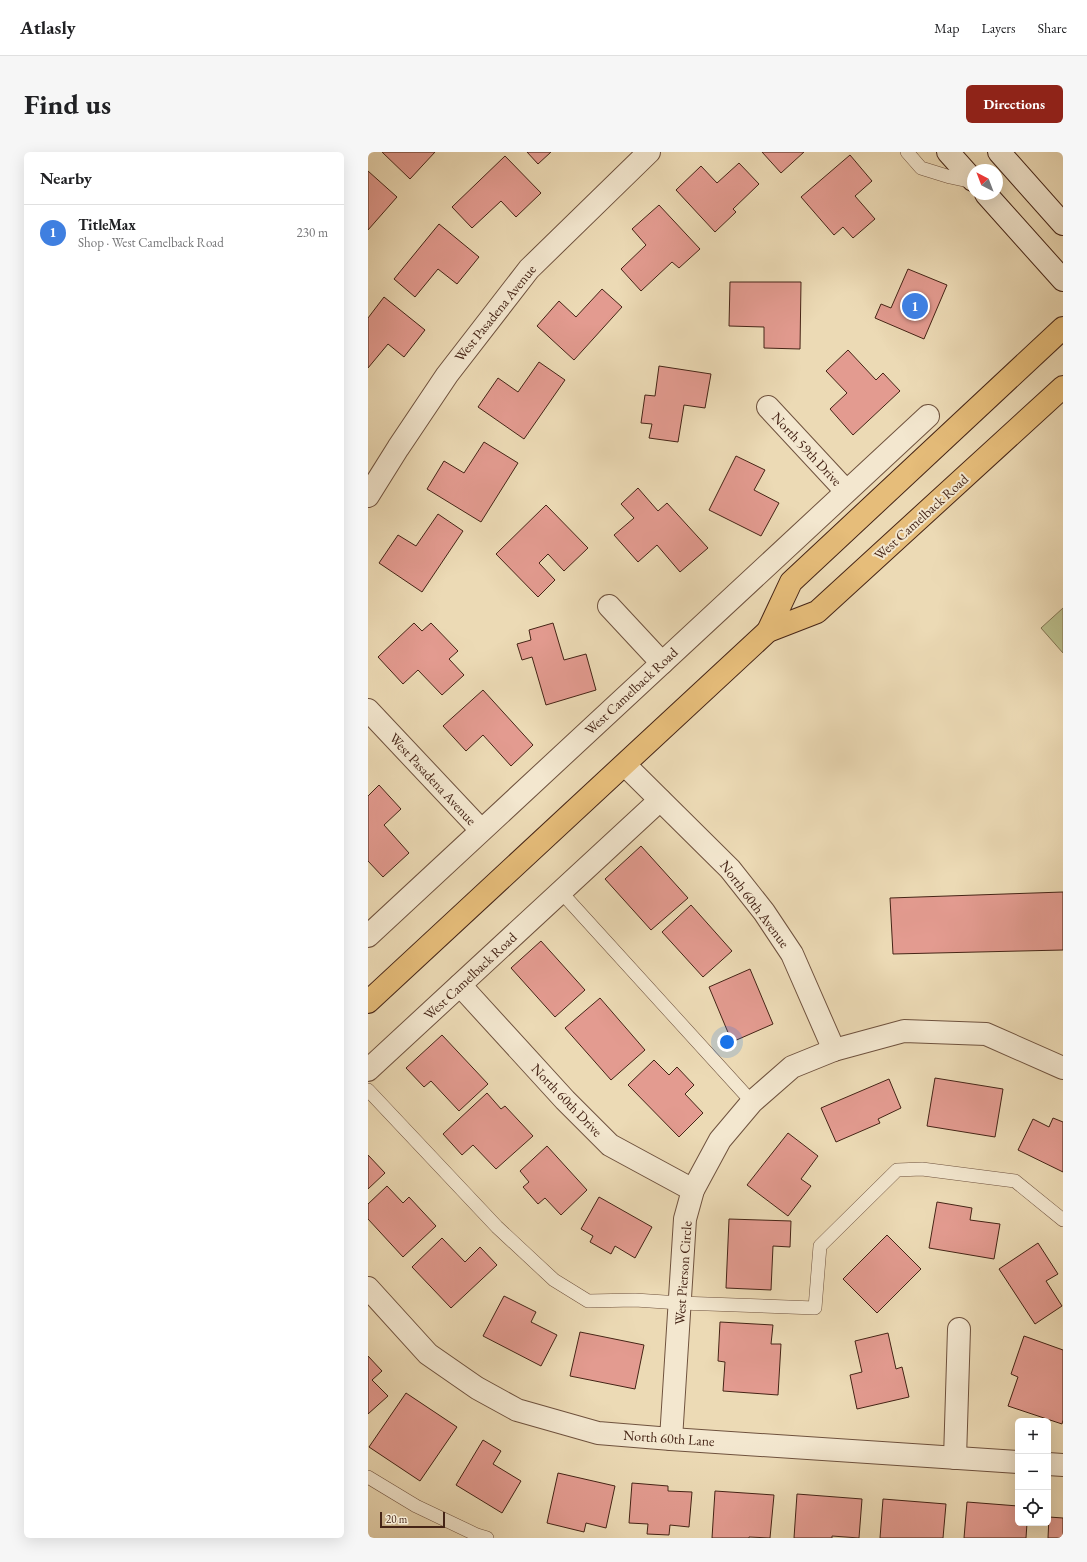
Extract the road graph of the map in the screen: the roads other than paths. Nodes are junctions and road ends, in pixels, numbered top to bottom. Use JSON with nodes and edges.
{"nodes":[{"id":1,"x":649,"y":152,"type":"edge"},
{"id":2,"x":907,"y":152,"type":"edge"},
{"id":3,"x":948,"y":152,"type":"edge"},
{"id":4,"x":999,"y":152,"type":"edge"},
{"id":5,"x":967,"y":174,"type":"edge"},
{"id":6,"x":967,"y":180,"type":"edge"},
{"id":7,"x":991,"y":200,"type":"edge"},
{"id":8,"x":1063,"y":224,"type":"edge"},
{"id":9,"x":1063,"y":280,"type":"edge"},
{"id":10,"x":1063,"y":328,"type":"edge"},
{"id":11,"x":1063,"y":387,"type":"edge"},
{"id":12,"x":768,"y":407,"type":"dead end"},
{"id":13,"x":928,"y":416,"type":"dead end"},
{"id":14,"x":894,"y":447,"type":"junction"},
{"id":15,"x":913,"y":467,"type":"junction"},
{"id":16,"x":846,"y":491,"type":"junction"},
{"id":17,"x":368,"y":496,"type":"edge"},
{"id":18,"x":609,"y":606,"type":"dead end"},
{"id":19,"x":768,"y":631,"type":"junction"},
{"id":20,"x":662,"y":663,"type":"junction"},
{"id":21,"x":368,"y":710,"type":"edge"},
{"id":22,"x":625,"y":765,"type":"junction"},
{"id":23,"x":660,"y":800,"type":"junction"},
{"id":24,"x":481,"y":830,"type":"junction"},
{"id":25,"x":561,"y":892,"type":"junction"},
{"id":26,"x":368,"y":936,"type":"edge"},
{"id":27,"x":460,"y":985,"type":"junction"},
{"id":28,"x":368,"y":1002,"type":"edge"},
{"id":29,"x":834,"y":1050,"type":"junction"},
{"id":30,"x":1063,"y":1068,"type":"edge"},
{"id":31,"x":368,"y":1070,"type":"edge"},
{"id":32,"x":368,"y":1090,"type":"edge"},
{"id":33,"x":752,"y":1102,"type":"junction"},
{"id":34,"x":693,"y":1190,"type":"junction"},
{"id":35,"x":1063,"y":1220,"type":"edge"},
{"id":36,"x":368,"y":1288,"type":"edge"},
{"id":37,"x":680,"y":1303,"type":"junction"},
{"id":38,"x":959,"y":1329,"type":"dead end"},
{"id":39,"x":671,"y":1439,"type":"junction"},
{"id":40,"x":954,"y":1458,"type":"junction"},
{"id":41,"x":1015,"y":1462,"type":"edge"},
{"id":42,"x":1051,"y":1464,"type":"edge"},
{"id":43,"x":1063,"y":1465,"type":"edge"},
{"id":44,"x":368,"y":1477,"type":"edge"},
{"id":45,"x":487,"y":1538,"type":"edge"}],
"edges":[{"from":1,"to":17,"type":"street","name":"West Pasadena Avenue"},
{"from":2,"to":6,"type":"lane"},
{"from":3,"to":5,"type":"street"},
{"from":4,"to":8,"type":"street"},
{"from":7,"to":9,"type":"street"},
{"from":10,"to":15,"type":"main road","name":"West Camelback Road"},
{"from":11,"to":19,"type":"main road","name":"West Camelback Road"},
{"from":12,"to":16,"type":"street","name":"North 59th Drive"},
{"from":13,"to":14,"type":"street","name":"West Camelback Road"},
{"from":14,"to":15,"type":"street"},
{"from":14,"to":16,"type":"street","name":"West Camelback Road"},
{"from":15,"to":19,"type":"main road","name":"West Camelback Road"},
{"from":16,"to":20,"type":"street","name":"West Camelback Road"},
{"from":18,"to":20,"type":"street"},
{"from":19,"to":22,"type":"main road","name":"West Camelback Road"},
{"from":20,"to":24,"type":"street","name":"West Camelback Road"},
{"from":21,"to":24,"type":"street","name":"West Pasadena Avenue"},
{"from":22,"to":23,"type":"street","name":"North 60th Avenue"},
{"from":22,"to":28,"type":"main road","name":"West Camelback Road"},
{"from":23,"to":25,"type":"street","name":"West Camelback Road"},
{"from":23,"to":29,"type":"street","name":"North 60th Avenue"},
{"from":24,"to":26,"type":"street","name":"West Camelback Road"},
{"from":25,"to":27,"type":"street","name":"West Camelback Road"},
{"from":25,"to":33,"type":"lane"},
{"from":27,"to":31,"type":"street","name":"West Camelback Road"},
{"from":27,"to":34,"type":"street","name":"North 60th Drive"},
{"from":29,"to":30,"type":"street","name":"West Pierson Circle"},
{"from":29,"to":33,"type":"street","name":"West Pierson Circle"},
{"from":32,"to":37,"type":"lane"},
{"from":33,"to":34,"type":"street","name":"West Pierson Circle"},
{"from":34,"to":37,"type":"street","name":"West Pierson Circle"},
{"from":35,"to":37,"type":"lane"},
{"from":36,"to":39,"type":"street","name":"North 60th Lane"},
{"from":37,"to":39,"type":"street","name":"West Pierson Circle"},
{"from":38,"to":40,"type":"street"},
{"from":39,"to":40,"type":"street","name":"North 60th Lane"},
{"from":40,"to":41,"type":"street","name":"North 60th Lane"},
{"from":42,"to":43,"type":"street"},
{"from":44,"to":45,"type":"lane"}]}
